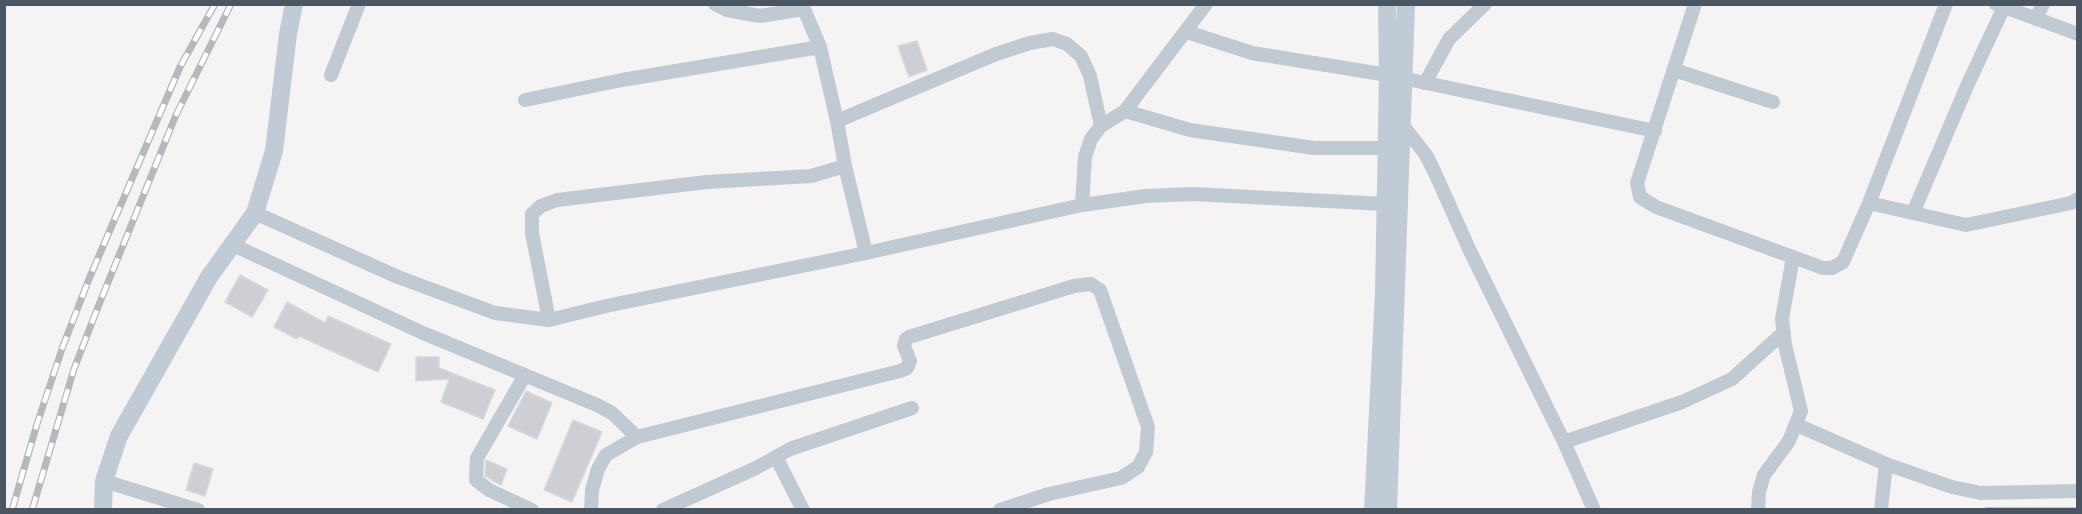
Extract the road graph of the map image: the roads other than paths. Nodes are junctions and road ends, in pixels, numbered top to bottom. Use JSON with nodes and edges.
{"nodes":[{"id":1,"x":294,"y":4,"type":"edge"},
{"id":2,"x":359,"y":4,"type":"edge"},
{"id":3,"x":715,"y":4,"type":"edge"},
{"id":4,"x":1206,"y":4,"type":"edge"},
{"id":5,"x":1387,"y":4,"type":"edge"},
{"id":6,"x":1406,"y":4,"type":"edge"},
{"id":7,"x":1485,"y":4,"type":"edge"},
{"id":8,"x":1695,"y":4,"type":"edge"},
{"id":9,"x":1946,"y":4,"type":"edge"},
{"id":10,"x":2043,"y":4,"type":"edge"},
{"id":11,"x":2000,"y":6,"type":"edge"},
{"id":12,"x":810,"y":7,"type":"edge"},
{"id":13,"x":2036,"y":19,"type":"junction"},
{"id":14,"x":1187,"y":32,"type":"junction"},
{"id":15,"x":2078,"y":34,"type":"edge"},
{"id":16,"x":820,"y":47,"type":"junction"},
{"id":17,"x":1674,"y":70,"type":"junction"},
{"id":18,"x":331,"y":75,"type":"dead end"},
{"id":19,"x":1395,"y":76,"type":"junction"},
{"id":20,"x":1425,"y":83,"type":"junction"},
{"id":21,"x":525,"y":100,"type":"dead end"},
{"id":22,"x":1773,"y":102,"type":"dead end"},
{"id":23,"x":1125,"y":111,"type":"junction"},
{"id":24,"x":837,"y":121,"type":"junction"},
{"id":25,"x":1401,"y":123,"type":"junction"},
{"id":26,"x":1101,"y":126,"type":"junction"},
{"id":27,"x":1655,"y":131,"type":"junction"},
{"id":28,"x":1386,"y":148,"type":"junction"},
{"id":29,"x":845,"y":166,"type":"junction"},
{"id":30,"x":2078,"y":199,"type":"edge"},
{"id":31,"x":1869,"y":203,"type":"junction"},
{"id":32,"x":1385,"y":204,"type":"junction"},
{"id":33,"x":1082,"y":205,"type":"junction"},
{"id":34,"x":255,"y":213,"type":"junction"},
{"id":35,"x":1913,"y":213,"type":"junction"},
{"id":36,"x":233,"y":245,"type":"junction"},
{"id":37,"x":866,"y":253,"type":"junction"},
{"id":38,"x":1793,"y":257,"type":"junction"},
{"id":39,"x":549,"y":320,"type":"junction"},
{"id":40,"x":1784,"y":332,"type":"junction"},
{"id":41,"x":525,"y":375,"type":"junction"},
{"id":42,"x":912,"y":408,"type":"dead end"},
{"id":43,"x":1797,"y":424,"type":"junction"},
{"id":44,"x":637,"y":437,"type":"junction"},
{"id":45,"x":1564,"y":441,"type":"junction"},
{"id":46,"x":776,"y":457,"type":"junction"},
{"id":47,"x":1886,"y":464,"type":"junction"},
{"id":48,"x":104,"y":481,"type":"junction"},
{"id":49,"x":2078,"y":491,"type":"edge"},
{"id":50,"x":103,"y":510,"type":"edge"},
{"id":51,"x":198,"y":510,"type":"edge"},
{"id":52,"x":532,"y":510,"type":"edge"},
{"id":53,"x":591,"y":510,"type":"edge"},
{"id":54,"x":663,"y":510,"type":"edge"},
{"id":55,"x":803,"y":510,"type":"edge"},
{"id":56,"x":1000,"y":510,"type":"edge"},
{"id":57,"x":1373,"y":510,"type":"edge"},
{"id":58,"x":1388,"y":510,"type":"edge"},
{"id":59,"x":1594,"y":510,"type":"edge"},
{"id":60,"x":1758,"y":510,"type":"edge"},
{"id":61,"x":1881,"y":510,"type":"edge"}],
"edges":[{"from":1,"to":34,"type":"main road"},
{"from":2,"to":18,"type":"street"},
{"from":3,"to":12,"type":"street"},
{"from":4,"to":14,"type":"street"},
{"from":5,"to":19,"type":"main road"},
{"from":6,"to":19,"type":"main road"},
{"from":7,"to":20,"type":"street"},
{"from":8,"to":17,"type":"street"},
{"from":9,"to":31,"type":"street"},
{"from":10,"to":13,"type":"street"},
{"from":11,"to":13,"type":"street"},
{"from":11,"to":35,"type":"street"},
{"from":12,"to":16,"type":"street"},
{"from":13,"to":15,"type":"street"},
{"from":14,"to":19,"type":"street"},
{"from":14,"to":23,"type":"street"},
{"from":16,"to":21,"type":"street"},
{"from":16,"to":24,"type":"street"},
{"from":17,"to":22,"type":"street"},
{"from":17,"to":27,"type":"street"},
{"from":19,"to":20,"type":"street"},
{"from":19,"to":25,"type":"main road"},
{"from":19,"to":28,"type":"main road"},
{"from":20,"to":27,"type":"street"},
{"from":23,"to":26,"type":"street"},
{"from":23,"to":28,"type":"street"},
{"from":24,"to":26,"type":"street"},
{"from":24,"to":29,"type":"street"},
{"from":25,"to":45,"type":"street"},
{"from":25,"to":58,"type":"main road"},
{"from":26,"to":33,"type":"street"},
{"from":27,"to":38,"type":"street"},
{"from":28,"to":32,"type":"main road"},
{"from":29,"to":37,"type":"street"},
{"from":29,"to":39,"type":"street"},
{"from":30,"to":35,"type":"street"},
{"from":31,"to":35,"type":"street"},
{"from":31,"to":38,"type":"street"},
{"from":32,"to":33,"type":"street"},
{"from":32,"to":57,"type":"main road"},
{"from":33,"to":37,"type":"street"},
{"from":34,"to":36,"type":"main road"},
{"from":34,"to":39,"type":"street"},
{"from":36,"to":41,"type":"street"},
{"from":36,"to":48,"type":"main road"},
{"from":37,"to":39,"type":"street"},
{"from":38,"to":40,"type":"street"},
{"from":40,"to":43,"type":"street"},
{"from":40,"to":45,"type":"street"},
{"from":41,"to":44,"type":"street"},
{"from":41,"to":52,"type":"street"},
{"from":42,"to":46,"type":"street"},
{"from":43,"to":47,"type":"street"},
{"from":43,"to":60,"type":"street"},
{"from":44,"to":53,"type":"street"},
{"from":44,"to":56,"type":"street"},
{"from":45,"to":59,"type":"street"},
{"from":46,"to":54,"type":"street"},
{"from":46,"to":55,"type":"street"},
{"from":47,"to":49,"type":"street"},
{"from":47,"to":61,"type":"street"},
{"from":48,"to":50,"type":"main road"},
{"from":48,"to":51,"type":"street"}]}
